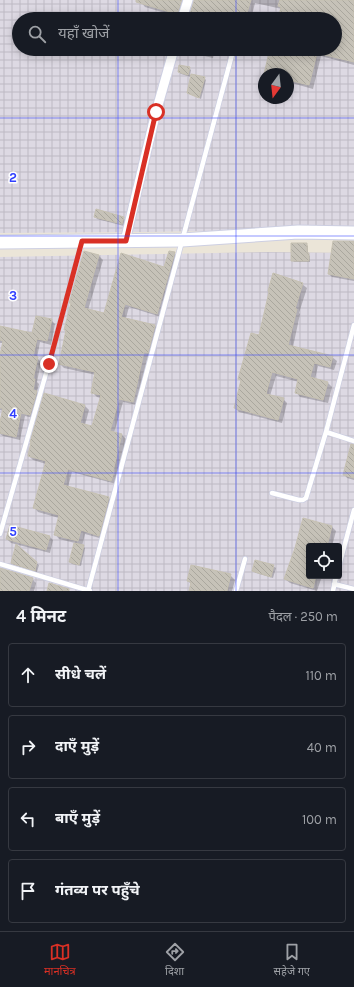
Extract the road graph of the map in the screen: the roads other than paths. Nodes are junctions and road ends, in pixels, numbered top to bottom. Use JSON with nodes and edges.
{"nodes":[{"id":1,"x":188,"y":0,"type":"edge"},
{"id":2,"x":184,"y":12,"type":"edge"},
{"id":3,"x":172,"y":56,"type":"edge"},
{"id":4,"x":232,"y":56,"type":"edge"},
{"id":5,"x":354,"y":233,"type":"edge"},
{"id":6,"x":182,"y":240,"type":"junction"},
{"id":7,"x":82,"y":241,"type":"junction"},
{"id":8,"x":126,"y":241,"type":"junction"},
{"id":9,"x":0,"y":242,"type":"edge"},
{"id":10,"x":354,"y":325,"type":"edge"},
{"id":11,"x":326,"y":432,"type":"junction"},
{"id":12,"x":354,"y":441,"type":"edge"},
{"id":13,"x":272,"y":493,"type":"dead end"},
{"id":14,"x":354,"y":510,"type":"edge"},
{"id":15,"x":0,"y":534,"type":"edge"},
{"id":16,"x":342,"y":555,"type":"edge"},
{"id":17,"x":245,"y":559,"type":"dead end"},
{"id":18,"x":0,"y":564,"type":"edge"},
{"id":19,"x":335,"y":579,"type":"edge"},
{"id":20,"x":334,"y":584,"type":"junction"},
{"id":21,"x":354,"y":589,"type":"edge"},
{"id":22,"x":89,"y":591,"type":"edge"},
{"id":23,"x":236,"y":591,"type":"edge"},
{"id":24,"x":332,"y":591,"type":"edge"}],
"edges":[{"from":1,"to":2,"type":"street"},
{"from":3,"to":8,"type":"street"},
{"from":4,"to":6,"type":"lane"},
{"from":5,"to":6,"type":"street"},
{"from":6,"to":8,"type":"street"},
{"from":6,"to":22,"type":"lane"},
{"from":7,"to":8,"type":"street"},
{"from":7,"to":9,"type":"street"},
{"from":7,"to":15,"type":"lane"},
{"from":10,"to":11,"type":"lane"},
{"from":11,"to":12,"type":"lane"},
{"from":11,"to":13,"type":"lane"},
{"from":14,"to":16,"type":"lane"},
{"from":17,"to":23,"type":"lane"},
{"from":18,"to":22,"type":"lane"},
{"from":19,"to":20,"type":"lane"},
{"from":20,"to":21,"type":"lane"},
{"from":20,"to":24,"type":"lane"}]}
